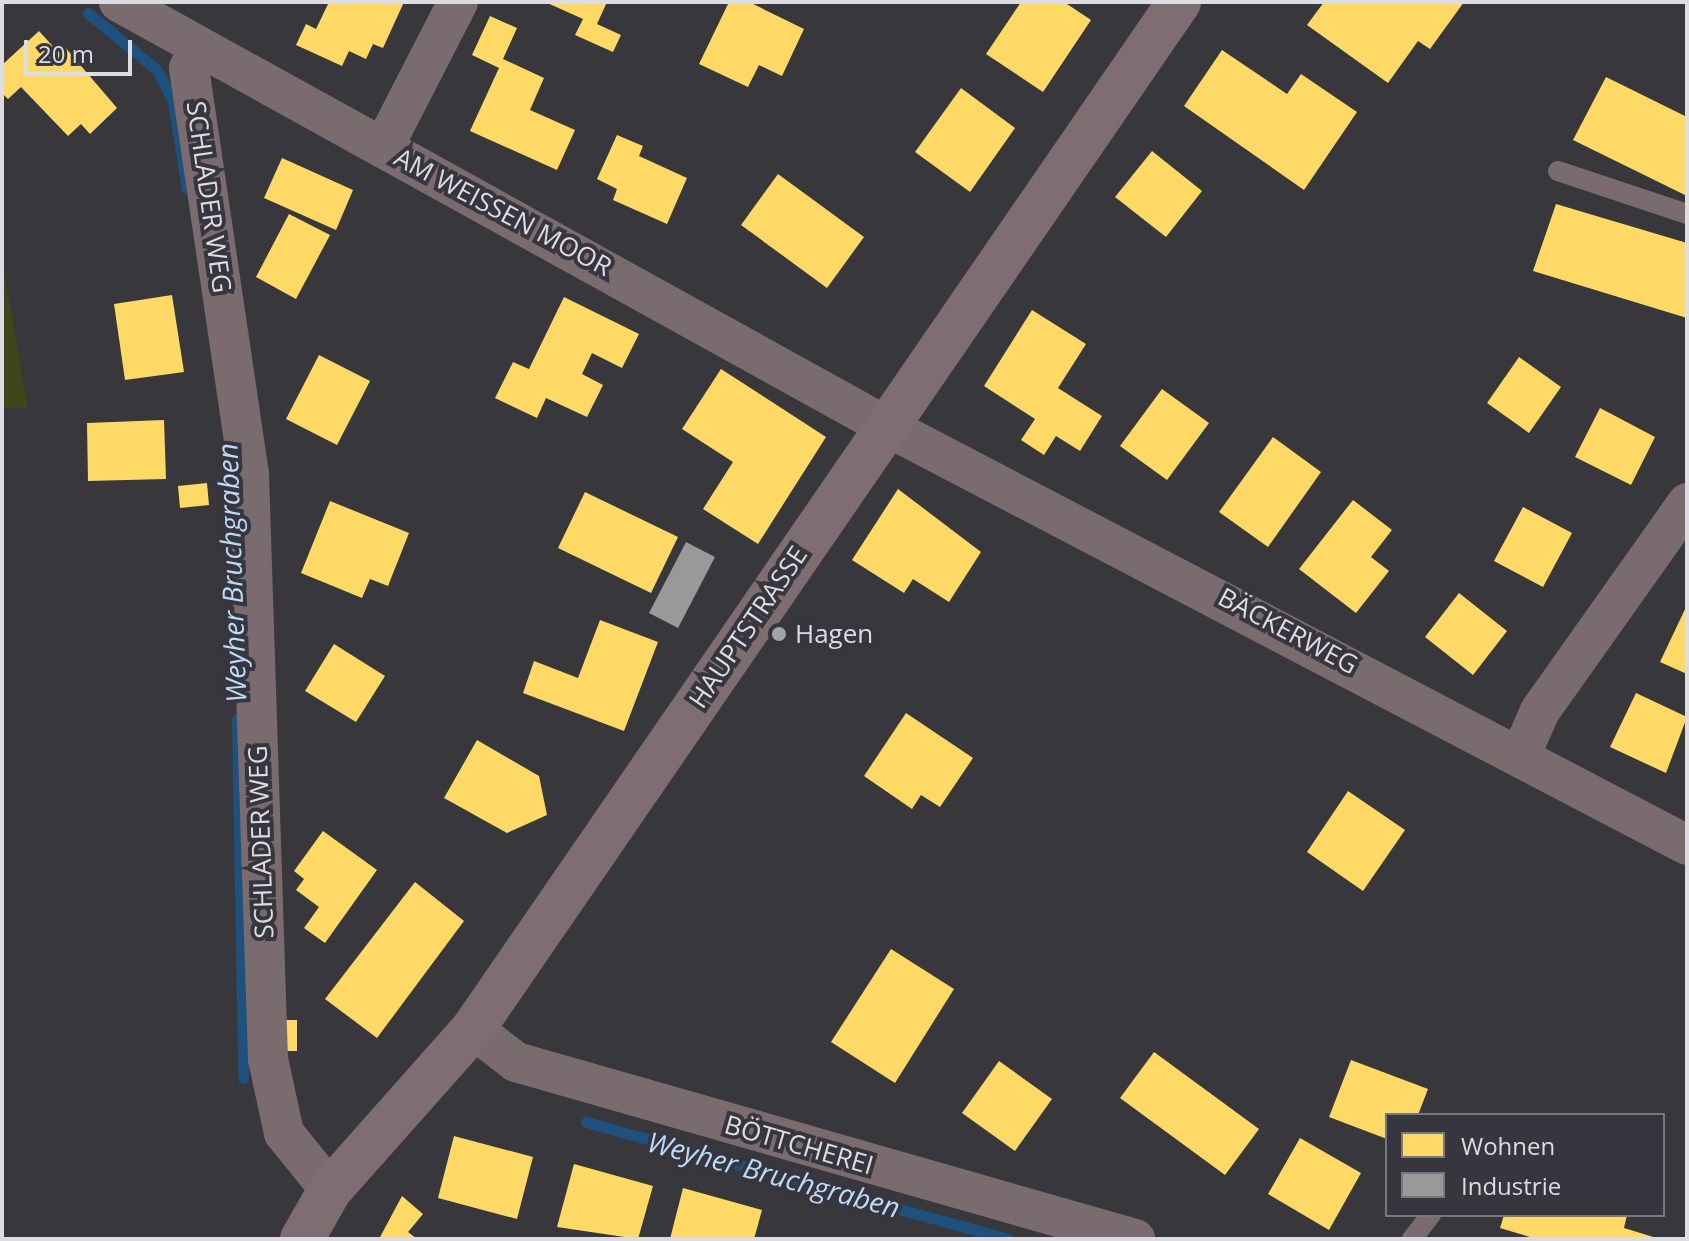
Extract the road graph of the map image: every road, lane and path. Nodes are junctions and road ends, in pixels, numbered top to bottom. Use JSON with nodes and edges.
{"nodes":[{"id":1,"x":119,"y":2,"type":"edge"},
{"id":2,"x":458,"y":2,"type":"edge"},
{"id":3,"x":1179,"y":2,"type":"edge"},
{"id":4,"x":198,"y":51,"type":"junction"},
{"id":5,"x":383,"y":148,"type":"junction"},
{"id":6,"x":1558,"y":171,"type":"dead end"},
{"id":7,"x":1687,"y":214,"type":"edge"},
{"id":8,"x":884,"y":425,"type":"junction"},
{"id":9,"x":1687,"y":503,"type":"edge"},
{"id":10,"x":1521,"y":754,"type":"junction"},
{"id":11,"x":1687,"y":845,"type":"edge"},
{"id":12,"x":473,"y":1029,"type":"junction"},
{"id":13,"x":330,"y":1190,"type":"junction"},
{"id":14,"x":1429,"y":1217,"type":"edge"},
{"id":15,"x":302,"y":1239,"type":"edge"},
{"id":16,"x":1135,"y":1239,"type":"edge"},
{"id":17,"x":1412,"y":1239,"type":"edge"}],
"edges":[{"from":1,"to":4,"type":"street","name":"AM WEISSEN MOOR"},
{"from":2,"to":5,"type":"street"},
{"from":3,"to":8,"type":"main road","name":"HAUPTSTRASSE"},
{"from":4,"to":5,"type":"street","name":"AM WEISSEN MOOR"},
{"from":4,"to":13,"type":"street","name":"SCHLADER WEG"},
{"from":5,"to":8,"type":"street","name":"AM WEISSEN MOOR"},
{"from":6,"to":7,"type":"lane"},
{"from":8,"to":10,"type":"street","name":"BÄCKERWEG"},
{"from":8,"to":12,"type":"main road","name":"HAUPTSTRASSE"},
{"from":9,"to":10,"type":"street"},
{"from":10,"to":11,"type":"street","name":"BÄCKERWEG"},
{"from":12,"to":13,"type":"main road","name":"HAUPTSTRASSE"},
{"from":12,"to":16,"type":"street","name":"BÖTTCHEREI"},
{"from":13,"to":15,"type":"main road","name":"HAUPTSTRASSE"},
{"from":14,"to":17,"type":"lane"}]}
